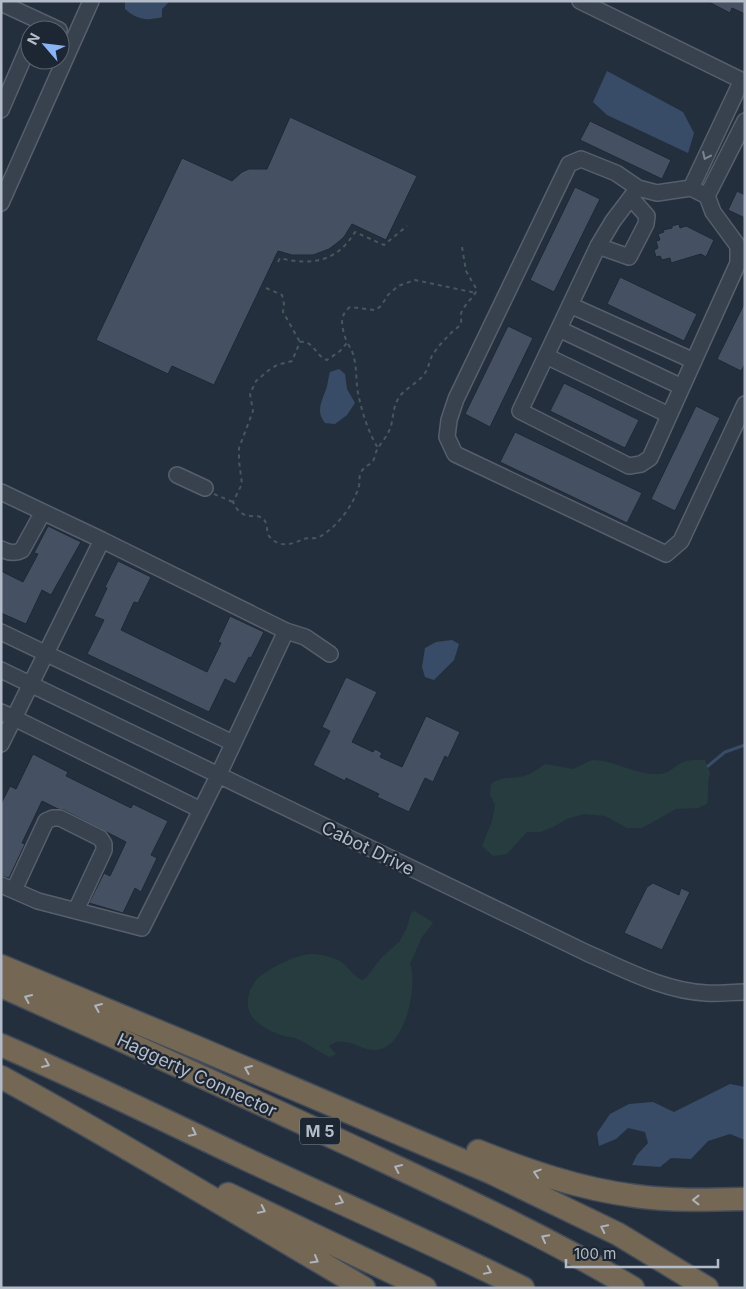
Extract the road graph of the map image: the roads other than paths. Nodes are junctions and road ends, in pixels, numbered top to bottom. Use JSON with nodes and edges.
{"nodes":[{"id":1,"x":91,"y":1,"type":"edge"},
{"id":2,"x":580,"y":1,"type":"edge"},
{"id":3,"x":1,"y":3,"type":"edge"},
{"id":4,"x":28,"y":20,"type":"edge"},
{"id":5,"x":70,"y":36,"type":"edge"},
{"id":6,"x":75,"y":38,"type":"junction"},
{"id":7,"x":20,"y":66,"type":"edge"},
{"id":8,"x":743,"y":81,"type":"edge"},
{"id":9,"x":1,"y":110,"type":"edge"},
{"id":10,"x":745,"y":121,"type":"edge"},
{"id":11,"x":717,"y":132,"type":"junction"},
{"id":12,"x":736,"y":139,"type":"junction"},
{"id":13,"x":690,"y":188,"type":"junction"},
{"id":14,"x":634,"y":193,"type":"junction"},
{"id":15,"x":708,"y":196,"type":"junction"},
{"id":16,"x":2,"y":197,"type":"edge"},
{"id":17,"x":741,"y":244,"type":"edge"},
{"id":18,"x":598,"y":246,"type":"junction"},
{"id":19,"x":570,"y":305,"type":"junction"},
{"id":20,"x":559,"y":329,"type":"junction"},
{"id":21,"x":546,"y":356,"type":"junction"},
{"id":22,"x":694,"y":361,"type":"junction"},
{"id":23,"x":682,"y":387,"type":"junction"},
{"id":24,"x":745,"y":404,"type":"edge"},
{"id":25,"x":669,"y":415,"type":"junction"},
{"id":26,"x":177,"y":475,"type":"dead end"},
{"id":27,"x":205,"y":488,"type":"road end"},
{"id":28,"x":1,"y":492,"type":"edge"},
{"id":29,"x":43,"y":512,"type":"junction"},
{"id":30,"x":102,"y":540,"type":"junction"},
{"id":31,"x":1,"y":549,"type":"edge"},
{"id":32,"x":286,"y":631,"type":"junction"},
{"id":33,"x":1,"y":632,"type":"edge"},
{"id":34,"x":46,"y":654,"type":"junction"},
{"id":35,"x":330,"y":654,"type":"dead end"},
{"id":36,"x":1,"y":670,"type":"edge"},
{"id":37,"x":31,"y":685,"type":"junction"},
{"id":38,"x":8,"y":715,"type":"edge"},
{"id":39,"x":233,"y":743,"type":"junction"},
{"id":40,"x":1,"y":744,"type":"edge"},
{"id":41,"x":218,"y":776,"type":"junction"},
{"id":42,"x":201,"y":810,"type":"junction"},
{"id":43,"x":8,"y":887,"type":"edge"},
{"id":44,"x":76,"y":910,"type":"junction"},
{"id":45,"x":1,"y":966,"type":"edge"},
{"id":46,"x":1,"y":986,"type":"edge"},
{"id":47,"x":745,"y":992,"type":"edge"},
{"id":48,"x":1,"y":1045,"type":"edge"},
{"id":49,"x":1,"y":1077,"type":"edge"},
{"id":50,"x":279,"y":1082,"type":"junction"},
{"id":51,"x":93,"y":1127,"type":"junction"},
{"id":52,"x":745,"y":1199,"type":"edge"},
{"id":53,"x":364,"y":1288,"type":"edge"},
{"id":54,"x":425,"y":1288,"type":"edge"},
{"id":55,"x":523,"y":1288,"type":"edge"},
{"id":56,"x":633,"y":1288,"type":"edge"},
{"id":57,"x":707,"y":1288,"type":"edge"}],
"edges":[{"from":1,"to":6,"type":"street"},
{"from":2,"to":8,"type":"street"},
{"from":3,"to":4,"type":"street"},
{"from":5,"to":6,"type":"street"},
{"from":6,"to":16,"type":"street"},
{"from":7,"to":9,"type":"street"},
{"from":8,"to":11,"type":"street"},
{"from":10,"to":12,"type":"street"},
{"from":11,"to":12,"type":"street"},
{"from":11,"to":13,"type":"street","one_way":true},
{"from":12,"to":15,"type":"street"},
{"from":13,"to":14,"type":"street"},
{"from":13,"to":15,"type":"street"},
{"from":14,"to":18,"type":"street"},
{"from":14,"to":18,"type":"street"},
{"from":14,"to":24,"type":"street"},
{"from":15,"to":17,"type":"street"},
{"from":17,"to":22,"type":"street"},
{"from":18,"to":19,"type":"street"},
{"from":19,"to":20,"type":"street"},
{"from":19,"to":22,"type":"street"},
{"from":20,"to":21,"type":"street"},
{"from":20,"to":23,"type":"street"},
{"from":21,"to":25,"type":"street"},
{"from":21,"to":25,"type":"street"},
{"from":22,"to":23,"type":"street"},
{"from":23,"to":25,"type":"street"},
{"from":26,"to":27,"type":"street"},
{"from":28,"to":29,"type":"street"},
{"from":29,"to":30,"type":"street"},
{"from":29,"to":31,"type":"street"},
{"from":30,"to":32,"type":"street"},
{"from":30,"to":34,"type":"street"},
{"from":32,"to":35,"type":"street"},
{"from":32,"to":39,"type":"street"},
{"from":33,"to":34,"type":"street"},
{"from":34,"to":37,"type":"street"},
{"from":34,"to":39,"type":"street"},
{"from":36,"to":37,"type":"street","name":"Cabot Drive"},
{"from":37,"to":38,"type":"street"},
{"from":37,"to":41,"type":"street","name":"Cabot Drive"},
{"from":38,"to":40,"type":"street"},
{"from":38,"to":42,"type":"street"},
{"from":39,"to":41,"type":"street"},
{"from":41,"to":42,"type":"street"},
{"from":41,"to":47,"type":"street","name":"Cabot Drive"},
{"from":42,"to":44,"type":"street"},
{"from":43,"to":44,"type":"street"},
{"from":43,"to":44,"type":"street"},
{"from":50,"to":45,"type":"highway","one_way":true},
{"from":56,"to":46,"type":"highway","name":"Haggerty Connector","number":"M 5","one_way":true},
{"from":48,"to":55,"type":"highway","one_way":true},
{"from":49,"to":51,"type":"highway"},
{"from":52,"to":50,"type":"highway","one_way":true},
{"from":57,"to":50,"type":"highway","one_way":true},
{"from":51,"to":53,"type":"highway","one_way":true},
{"from":51,"to":54,"type":"highway","one_way":true}]}
